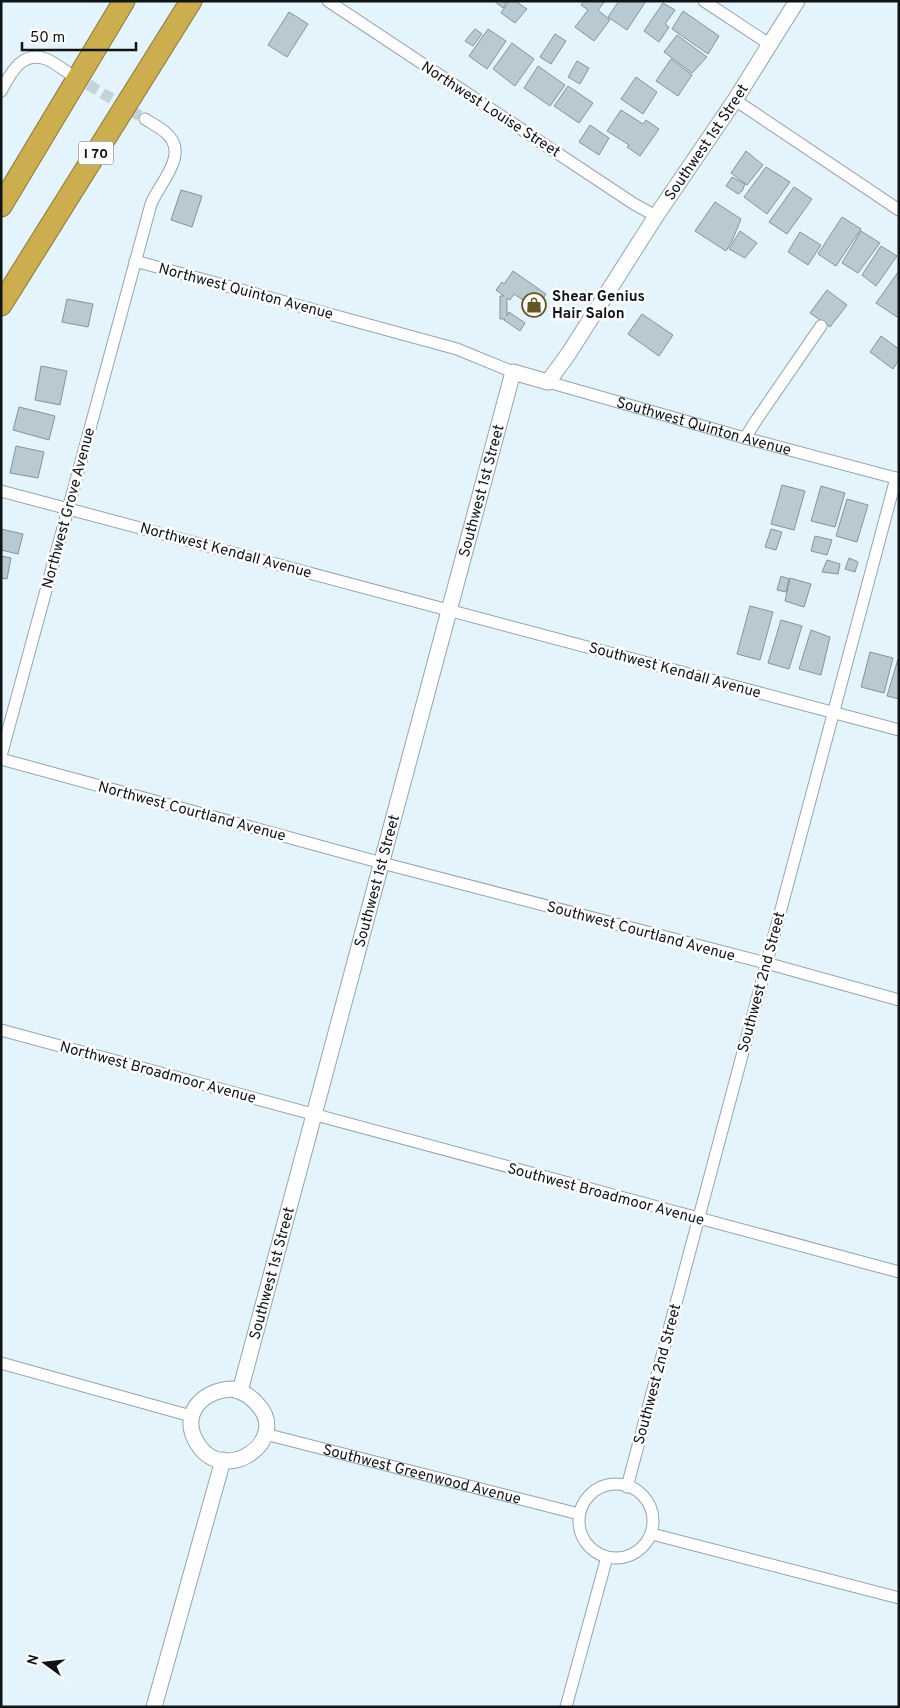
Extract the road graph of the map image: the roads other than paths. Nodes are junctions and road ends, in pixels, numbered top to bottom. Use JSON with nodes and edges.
{"nodes":[{"id":1,"x":124,"y":1,"type":"edge"},
{"id":2,"x":191,"y":1,"type":"edge"},
{"id":3,"x":328,"y":1,"type":"edge"},
{"id":4,"x":704,"y":1,"type":"edge"},
{"id":5,"x":797,"y":1,"type":"edge"},
{"id":6,"x":769,"y":44,"type":"junction"},
{"id":7,"x":70,"y":74,"type":"tunnel mouth"},
{"id":8,"x":1,"y":91,"type":"edge"},
{"id":9,"x":734,"y":100,"type":"junction"},
{"id":10,"x":145,"y":119,"type":"tunnel mouth"},
{"id":11,"x":1,"y":206,"type":"edge"},
{"id":12,"x":899,"y":210,"type":"edge"},
{"id":13,"x":656,"y":216,"type":"junction"},
{"id":14,"x":135,"y":261,"type":"junction"},
{"id":15,"x":1,"y":305,"type":"edge"},
{"id":16,"x":820,"y":326,"type":"dead end"},
{"id":17,"x":514,"y":372,"type":"junction"},
{"id":18,"x":548,"y":382,"type":"junction"},
{"id":19,"x":745,"y":438,"type":"junction"},
{"id":20,"x":897,"y":479,"type":"edge"},
{"id":21,"x":1,"y":491,"type":"edge"},
{"id":22,"x":68,"y":509,"type":"junction"},
{"id":23,"x":450,"y":610,"type":"junction"},
{"id":24,"x":834,"y":712,"type":"junction"},
{"id":25,"x":899,"y":730,"type":"edge"},
{"id":26,"x":1,"y":758,"type":"edge"},
{"id":27,"x":382,"y":863,"type":"junction"},
{"id":28,"x":766,"y":963,"type":"junction"},
{"id":29,"x":899,"y":1000,"type":"edge"},
{"id":30,"x":1,"y":1030,"type":"edge"},
{"id":31,"x":314,"y":1114,"type":"junction"},
{"id":32,"x":698,"y":1219,"type":"junction"},
{"id":33,"x":899,"y":1272,"type":"edge"},
{"id":34,"x":1,"y":1363,"type":"edge"},
{"id":35,"x":240,"y":1391,"type":"junction"},
{"id":36,"x":191,"y":1416,"type":"junction"},
{"id":37,"x":265,"y":1434,"type":"junction"},
{"id":38,"x":223,"y":1460,"type":"junction"},
{"id":39,"x":627,"y":1487,"type":"junction"},
{"id":40,"x":578,"y":1514,"type":"junction"},
{"id":41,"x":652,"y":1534,"type":"junction"},
{"id":42,"x":608,"y":1557,"type":"junction"},
{"id":43,"x":899,"y":1598,"type":"edge"},
{"id":44,"x":154,"y":1707,"type":"edge"},
{"id":45,"x":566,"y":1707,"type":"edge"}],
"edges":[{"from":1,"to":11,"type":"highway"},
{"from":2,"to":15,"type":"highway","number":"I 70"},
{"from":3,"to":13,"type":"street","name":"Northwest Louise Street"},
{"from":4,"to":6,"type":"street"},
{"from":5,"to":6,"type":"street","name":"Southwest 1st Street"},
{"from":6,"to":9,"type":"street","name":"Southwest 1st Street"},
{"from":7,"to":8,"type":"street"},
{"from":9,"to":12,"type":"street"},
{"from":9,"to":13,"type":"street","name":"Southwest 1st Street"},
{"from":10,"to":14,"type":"street"},
{"from":13,"to":18,"type":"street","name":"Southwest 1st Street"},
{"from":14,"to":17,"type":"street","name":"Northwest Quinton Avenue"},
{"from":14,"to":22,"type":"street","name":"Northwest Grove Avenue"},
{"from":16,"to":19,"type":"street"},
{"from":17,"to":18,"type":"street","name":"Southwest Quinton Avenue"},
{"from":17,"to":23,"type":"street","name":"Southwest 1st Street"},
{"from":18,"to":19,"type":"street","name":"Southwest Quinton Avenue"},
{"from":19,"to":20,"type":"street","name":"Southwest Quinton Avenue"},
{"from":20,"to":24,"type":"street","name":"Southwest 2nd Street"},
{"from":21,"to":22,"type":"street","name":"Northwest Kendall Avenue"},
{"from":22,"to":23,"type":"street","name":"Northwest Kendall Avenue"},
{"from":22,"to":26,"type":"street","name":"Northwest Grove Avenue"},
{"from":23,"to":24,"type":"street","name":"Southwest Kendall Avenue"},
{"from":23,"to":27,"type":"street","name":"Southwest 1st Street"},
{"from":24,"to":25,"type":"street","name":"Southwest Kendall Avenue"},
{"from":24,"to":28,"type":"street","name":"Southwest 2nd Street"},
{"from":26,"to":27,"type":"street","name":"Northwest Courtland Avenue"},
{"from":27,"to":28,"type":"street","name":"Southwest Courtland Avenue"},
{"from":27,"to":31,"type":"street","name":"Southwest 1st Street"},
{"from":28,"to":29,"type":"street","name":"Southwest Courtland Avenue"},
{"from":28,"to":32,"type":"street","name":"Southwest 2nd Street"},
{"from":30,"to":31,"type":"street","name":"Northwest Broadmoor Avenue"},
{"from":31,"to":32,"type":"street","name":"Southwest Broadmoor Avenue"},
{"from":31,"to":35,"type":"street","name":"Southwest 1st Street"},
{"from":32,"to":33,"type":"street","name":"Southwest Broadmoor Avenue"},
{"from":32,"to":39,"type":"street","name":"Southwest 2nd Street"},
{"from":34,"to":36,"type":"street"},
{"from":35,"to":36,"type":"street"},
{"from":35,"to":37,"type":"street"},
{"from":36,"to":38,"type":"street"},
{"from":37,"to":38,"type":"street"},
{"from":37,"to":40,"type":"street","name":"Southwest Greenwood Avenue"},
{"from":38,"to":44,"type":"street"},
{"from":39,"to":40,"type":"street"},
{"from":39,"to":41,"type":"street"},
{"from":40,"to":42,"type":"street"},
{"from":41,"to":42,"type":"street"},
{"from":41,"to":43,"type":"street"},
{"from":42,"to":45,"type":"street"}]}
